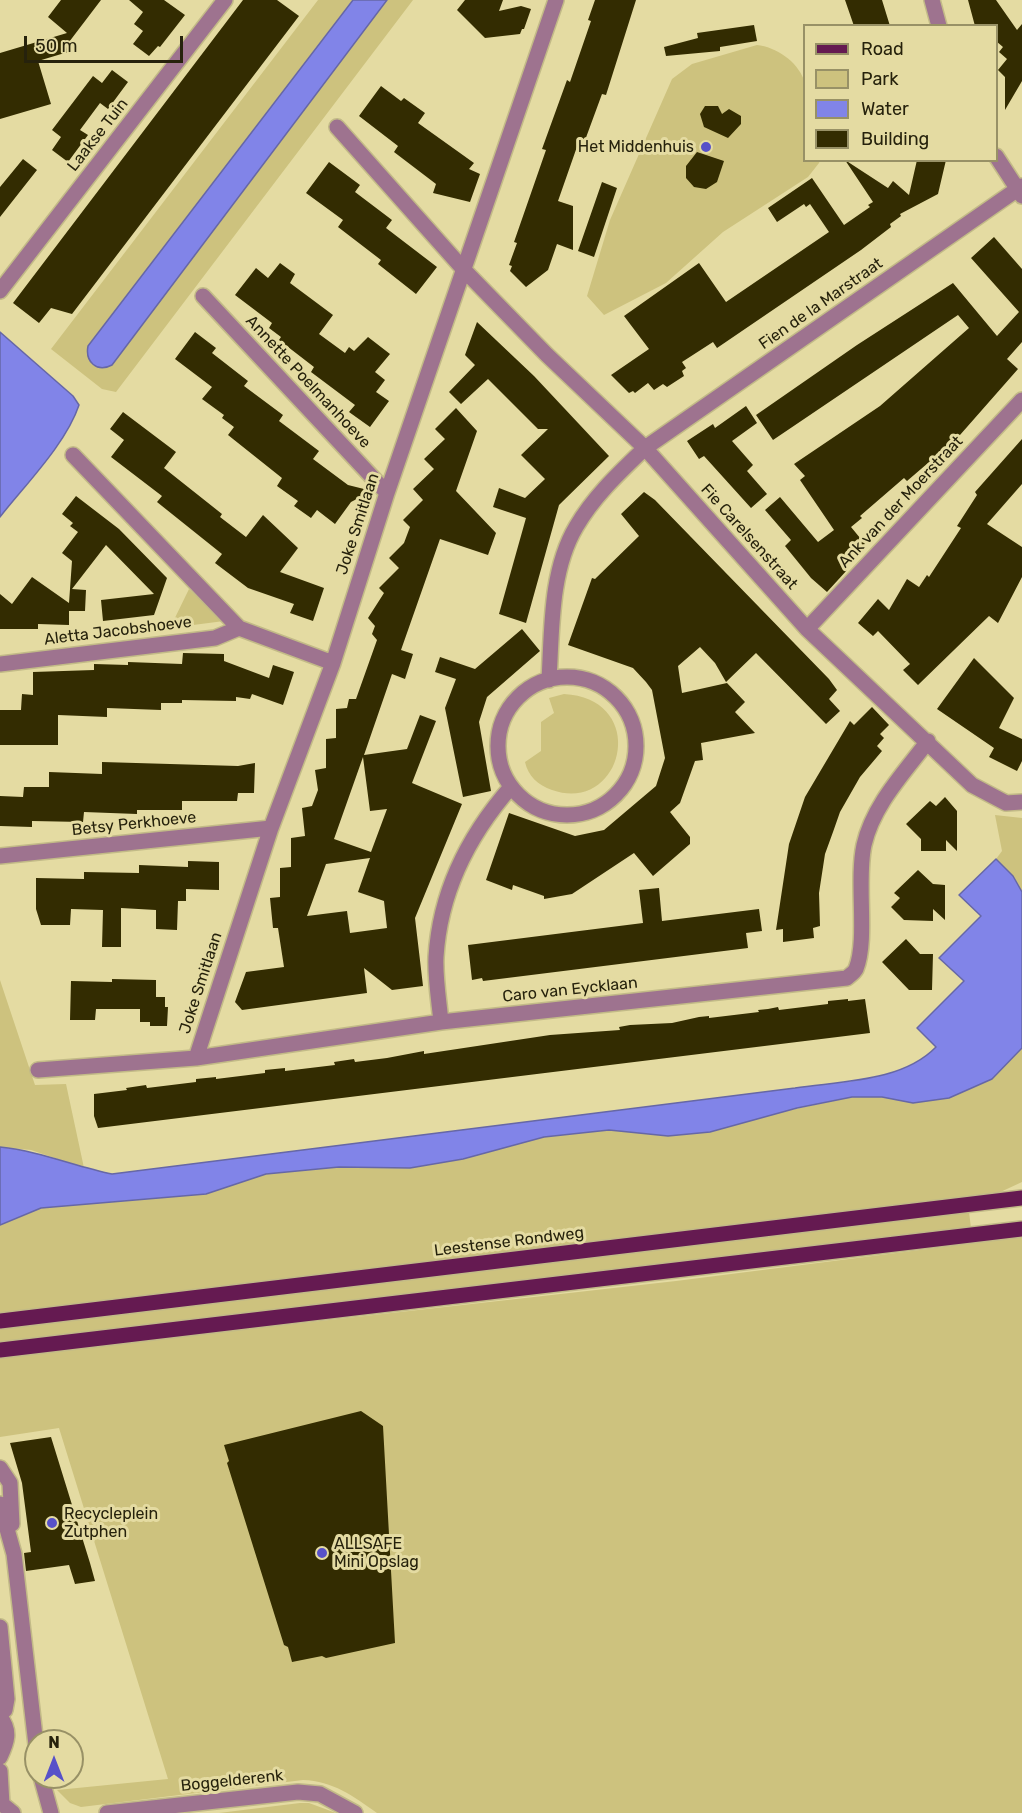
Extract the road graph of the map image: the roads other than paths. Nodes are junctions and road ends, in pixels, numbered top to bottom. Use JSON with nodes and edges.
{"nodes":[{"id":1,"x":225,"y":0,"type":"edge"},
{"id":2,"x":556,"y":0,"type":"edge"},
{"id":3,"x":932,"y":0,"type":"edge"},
{"id":4,"x":938,"y":24,"type":"edge"},
{"id":5,"x":337,"y":127,"type":"dead end"},
{"id":6,"x":998,"y":159,"type":"edge"},
{"id":7,"x":1020,"y":191,"type":"edge"},
{"id":8,"x":465,"y":271,"type":"junction"},
{"id":9,"x":0,"y":291,"type":"edge"},
{"id":10,"x":203,"y":296,"type":"dead end"},
{"id":11,"x":1022,"y":400,"type":"edge"},
{"id":12,"x":645,"y":448,"type":"junction"},
{"id":13,"x":72,"y":455,"type":"dead end"},
{"id":14,"x":387,"y":493,"type":"junction"},
{"id":15,"x":239,"y":628,"type":"junction"},
{"id":16,"x":807,"y":629,"type":"junction"},
{"id":17,"x":333,"y":663,"type":"junction"},
{"id":18,"x":0,"y":664,"type":"edge"},
{"id":19,"x":549,"y":680,"type":"junction"},
{"id":20,"x":928,"y":741,"type":"junction"},
{"id":21,"x":511,"y":787,"type":"junction"},
{"id":22,"x":1022,"y":802,"type":"edge"},
{"id":23,"x":271,"y":828,"type":"junction"},
{"id":24,"x":0,"y":856,"type":"edge"},
{"id":25,"x":441,"y":1022,"type":"junction"},
{"id":26,"x":196,"y":1058,"type":"junction"},
{"id":27,"x":38,"y":1070,"type":"dead end"},
{"id":28,"x":1022,"y":1198,"type":"edge"},
{"id":29,"x":1022,"y":1229,"type":"edge"},
{"id":30,"x":0,"y":1321,"type":"edge"},
{"id":31,"x":0,"y":1350,"type":"edge"},
{"id":32,"x":0,"y":1468,"type":"edge"},
{"id":33,"x":0,"y":1504,"type":"edge"},
{"id":34,"x":14,"y":1554,"type":"junction"},
{"id":35,"x":0,"y":1627,"type":"edge"},
{"id":36,"x":0,"y":1716,"type":"edge"},
{"id":37,"x":34,"y":1729,"type":"edge"},
{"id":38,"x":3,"y":1741,"type":"edge"},
{"id":39,"x":0,"y":1757,"type":"edge"},
{"id":40,"x":0,"y":1771,"type":"edge"},
{"id":41,"x":44,"y":1789,"type":"edge"},
{"id":42,"x":13,"y":1813,"type":"edge"},
{"id":43,"x":51,"y":1813,"type":"edge"},
{"id":44,"x":107,"y":1813,"type":"edge"},
{"id":45,"x":355,"y":1813,"type":"edge"}],
"edges":[{"from":1,"to":9,"type":"street","name":"Laakse Tuin"},
{"from":2,"to":8,"type":"street","name":"Joke Smitlaan"},
{"from":3,"to":4,"type":"street"},
{"from":5,"to":8,"type":"street","name":"Fie Carelsenstraat"},
{"from":6,"to":7,"type":"street"},
{"from":7,"to":12,"type":"street","name":"Fien de la Marstraat"},
{"from":8,"to":12,"type":"street","name":"Fie Carelsenstraat"},
{"from":8,"to":14,"type":"street","name":"Joke Smitlaan"},
{"from":10,"to":14,"type":"street","name":"Annette Poelmanhoeve"},
{"from":11,"to":16,"type":"street","name":"Ank van der Moerstraat"},
{"from":12,"to":16,"type":"street","name":"Fie Carelsenstraat"},
{"from":12,"to":19,"type":"street","name":"Fien de la Marstraat"},
{"from":13,"to":15,"type":"street","name":"Aletta Jacobshoeve"},
{"from":14,"to":17,"type":"street","name":"Joke Smitlaan"},
{"from":15,"to":17,"type":"street","name":"Aletta Jacobshoeve"},
{"from":15,"to":18,"type":"street","name":"Aletta Jacobshoeve"},
{"from":16,"to":20,"type":"street","name":"Fie Carelsenstraat"},
{"from":17,"to":23,"type":"street","name":"Joke Smitlaan"},
{"from":19,"to":21,"type":"street"},
{"from":19,"to":21,"type":"street"},
{"from":20,"to":22,"type":"street","name":"Fie Carelsenstraat"},
{"from":20,"to":25,"type":"street","name":"Caro van Eycklaan"},
{"from":21,"to":25,"type":"street"},
{"from":23,"to":24,"type":"street","name":"Betsy Perkhoeve"},
{"from":23,"to":26,"type":"street","name":"Joke Smitlaan"},
{"from":25,"to":26,"type":"street","name":"Caro van Eycklaan"},
{"from":26,"to":27,"type":"street","name":"Caro van Eycklaan"},
{"from":28,"to":30,"type":"main road","name":"Leestense Rondweg"},
{"from":29,"to":31,"type":"main road"},
{"from":32,"to":34,"type":"street"},
{"from":33,"to":34,"type":"street"},
{"from":34,"to":37,"type":"street"},
{"from":35,"to":36,"type":"street"},
{"from":36,"to":38,"type":"street"},
{"from":38,"to":39,"type":"street"},
{"from":40,"to":42,"type":"street"},
{"from":41,"to":43,"type":"street"},
{"from":44,"to":45,"type":"street","name":"Boggelderenk"}]}
